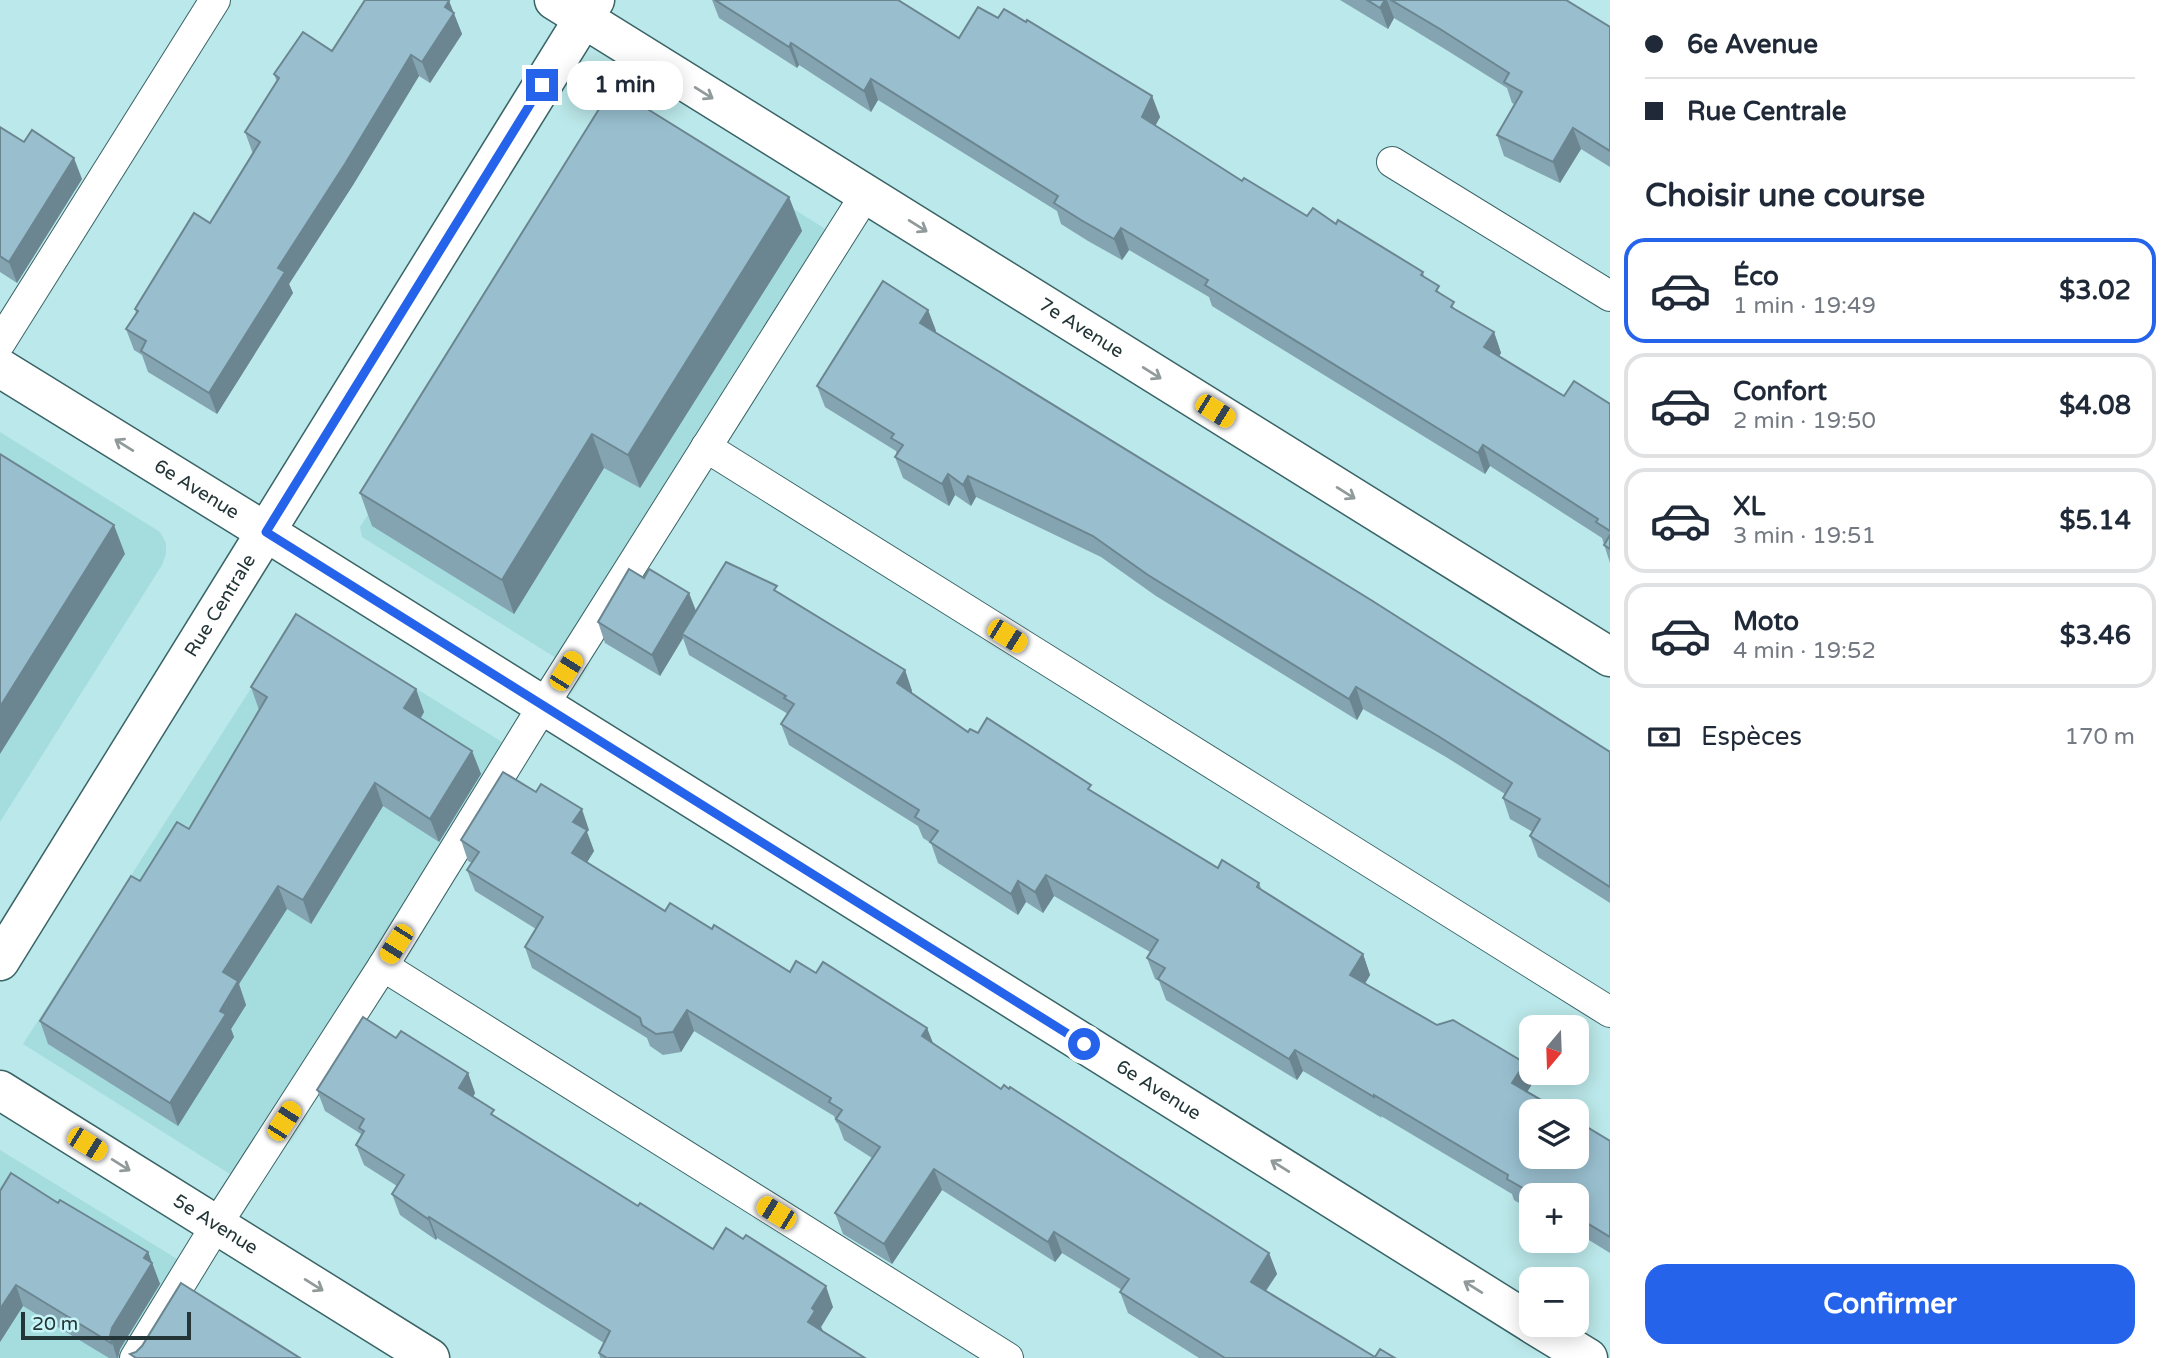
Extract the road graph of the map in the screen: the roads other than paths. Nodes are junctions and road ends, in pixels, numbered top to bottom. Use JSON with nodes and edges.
{"nodes":[{"id":1,"x":215,"y":0,"type":"edge"},
{"id":2,"x":577,"y":6,"type":"edge"},
{"id":3,"x":1392,"y":162,"type":"dead end"},
{"id":4,"x":866,"y":194,"type":"junction"},
{"id":5,"x":1610,"y":296,"type":"edge"},
{"id":6,"x":0,"y":342,"type":"edge"},
{"id":7,"x":0,"y":369,"type":"edge"},
{"id":8,"x":706,"y":447,"type":"junction"},
{"id":9,"x":266,"y":532,"type":"junction"},
{"id":10,"x":1610,"y":657,"type":"edge"},
{"id":11,"x":543,"y":706,"type":"junction"},
{"id":12,"x":0,"y":961,"type":"edge"},
{"id":13,"x":383,"y":966,"type":"junction"},
{"id":14,"x":1610,"y":1012,"type":"edge"},
{"id":15,"x":0,"y":1090,"type":"edge"},
{"id":16,"x":217,"y":1224,"type":"junction"},
{"id":17,"x":1519,"y":1315,"type":"edge"},
{"id":18,"x":1554,"y":1337,"type":"edge"},
{"id":19,"x":135,"y":1358,"type":"edge"},
{"id":20,"x":430,"y":1358,"type":"edge"},
{"id":21,"x":1008,"y":1358,"type":"edge"},
{"id":22,"x":1588,"y":1358,"type":"edge"}],
"edges":[{"from":1,"to":6,"type":"lane"},
{"from":2,"to":4,"type":"street","name":"7e Avenue","one_way":true},
{"from":2,"to":9,"type":"street","name":"Rue Centrale"},
{"from":3,"to":5,"type":"lane"},
{"from":4,"to":8,"type":"lane"},
{"from":4,"to":10,"type":"street","name":"7e Avenue","one_way":true},
{"from":9,"to":7,"type":"street","name":"6e Avenue","one_way":true},
{"from":8,"to":11,"type":"lane"},
{"from":8,"to":14,"type":"lane"},
{"from":9,"to":11,"type":"street","name":"6e Avenue"},
{"from":9,"to":12,"type":"street","name":"Rue Centrale"},
{"from":11,"to":13,"type":"lane"},
{"from":17,"to":11,"type":"street","name":"6e Avenue","one_way":true},
{"from":13,"to":16,"type":"lane"},
{"from":13,"to":21,"type":"lane"},
{"from":15,"to":16,"type":"street","name":"5e Avenue","one_way":true},
{"from":16,"to":19,"type":"lane"},
{"from":16,"to":20,"type":"street","name":"5e Avenue","one_way":true},
{"from":18,"to":22,"type":"street","name":"6e Avenue"}]}
